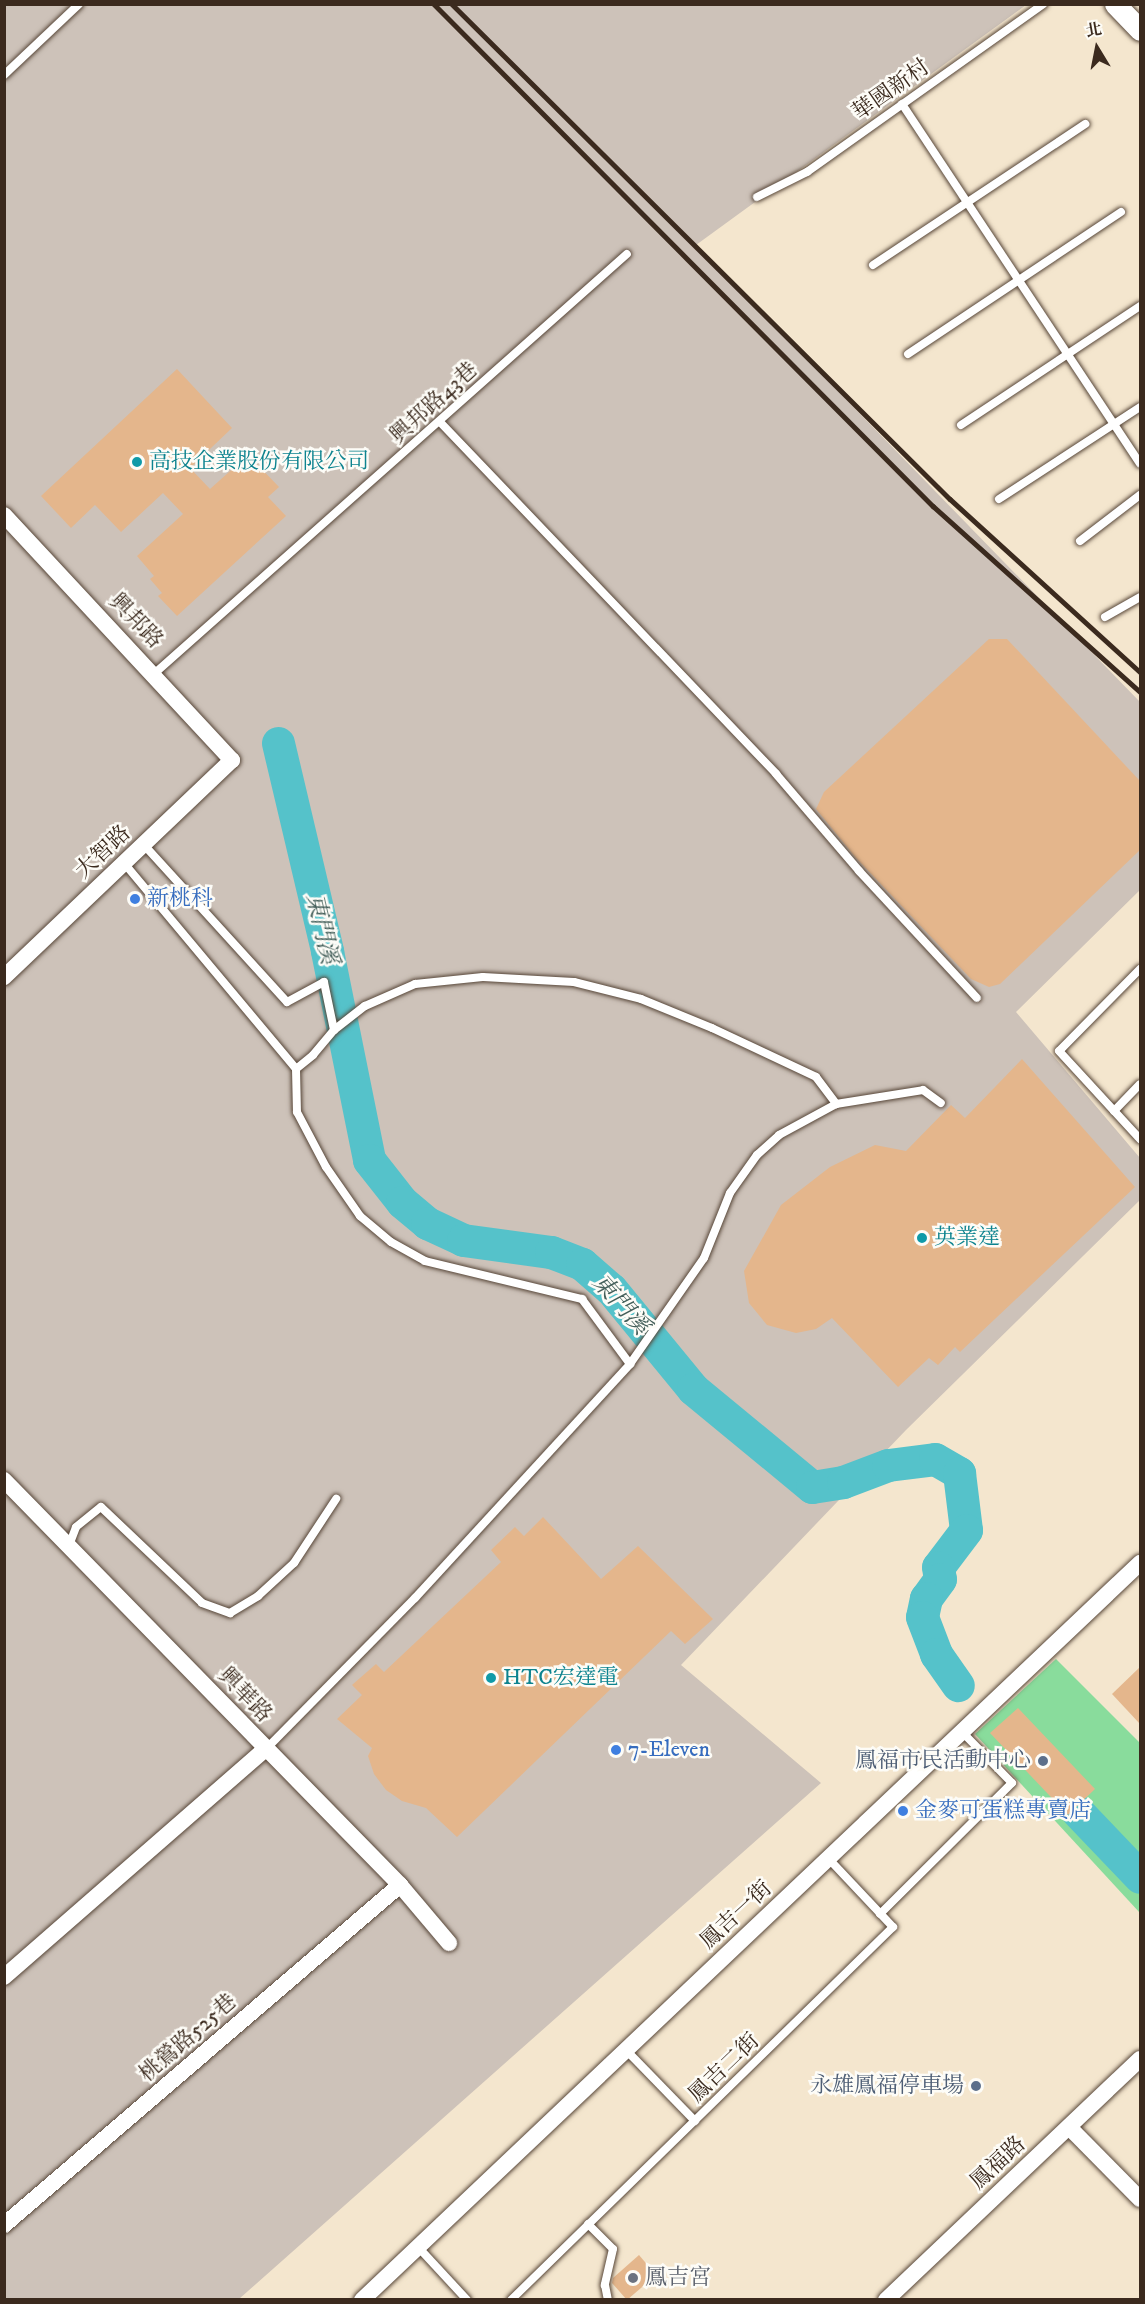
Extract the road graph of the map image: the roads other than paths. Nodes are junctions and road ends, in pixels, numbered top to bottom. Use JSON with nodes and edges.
{"nodes":[{"id":1,"x":79,"y":4,"type":"edge"},
{"id":2,"x":1042,"y":4,"type":"edge"},
{"id":3,"x":1115,"y":4,"type":"edge"},
{"id":4,"x":1140,"y":30,"type":"edge"},
{"id":5,"x":4,"y":75,"type":"edge"},
{"id":6,"x":902,"y":104,"type":"junction"},
{"id":7,"x":1085,"y":124,"type":"dead end"},
{"id":8,"x":757,"y":197,"type":"dead end"},
{"id":9,"x":967,"y":201,"type":"junction"},
{"id":10,"x":1121,"y":212,"type":"dead end"},
{"id":11,"x":627,"y":254,"type":"dead end"},
{"id":12,"x":873,"y":265,"type":"dead end"},
{"id":13,"x":1020,"y":279,"type":"junction"},
{"id":14,"x":1140,"y":306,"type":"edge"},
{"id":15,"x":1069,"y":351,"type":"junction"},
{"id":16,"x":908,"y":354,"type":"dead end"},
{"id":17,"x":1140,"y":407,"type":"edge"},
{"id":18,"x":440,"y":422,"type":"junction"},
{"id":19,"x":1115,"y":424,"type":"junction"},
{"id":20,"x":961,"y":425,"type":"dead end"},
{"id":21,"x":1140,"y":464,"type":"edge"},
{"id":22,"x":1140,"y":495,"type":"edge"},
{"id":23,"x":999,"y":500,"type":"dead end"},
{"id":24,"x":4,"y":515,"type":"edge"},
{"id":25,"x":1080,"y":542,"type":"dead end"},
{"id":26,"x":1140,"y":597,"type":"edge"},
{"id":27,"x":1105,"y":617,"type":"dead end"},
{"id":28,"x":155,"y":673,"type":"junction"},
{"id":29,"x":232,"y":760,"type":"joint"},
{"id":30,"x":144,"y":845,"type":"junction"},
{"id":31,"x":124,"y":863,"type":"junction"},
{"id":32,"x":1140,"y":969,"type":"edge"},
{"id":33,"x":4,"y":977,"type":"edge"},
{"id":34,"x":977,"y":998,"type":"dead end"},
{"id":35,"x":335,"y":1029,"type":"junction"},
{"id":36,"x":296,"y":1069,"type":"junction"},
{"id":37,"x":1140,"y":1084,"type":"edge"},
{"id":38,"x":941,"y":1102,"type":"dead end"},
{"id":39,"x":836,"y":1104,"type":"junction"},
{"id":40,"x":1114,"y":1111,"type":"junction"},
{"id":41,"x":1140,"y":1139,"type":"edge"},
{"id":42,"x":631,"y":1363,"type":"junction"},
{"id":43,"x":4,"y":1480,"type":"edge"},
{"id":44,"x":336,"y":1499,"type":"dead end"},
{"id":45,"x":68,"y":1548,"type":"junction"},
{"id":46,"x":1140,"y":1563,"type":"edge"},
{"id":47,"x":965,"y":1729,"type":"junction"},
{"id":48,"x":266,"y":1749,"type":"junction"},
{"id":49,"x":828,"y":1858,"type":"junction"},
{"id":50,"x":400,"y":1885,"type":"junction"},
{"id":51,"x":880,"y":1914,"type":"junction"},
{"id":52,"x":448,"y":1943,"type":"dead end"},
{"id":53,"x":4,"y":1977,"type":"edge"},
{"id":54,"x":626,"y":2050,"type":"junction"},
{"id":55,"x":1140,"y":2059,"type":"edge"},
{"id":56,"x":695,"y":2121,"type":"junction"},
{"id":57,"x":1069,"y":2127,"type":"junction"},
{"id":58,"x":1140,"y":2199,"type":"edge"},
{"id":59,"x":588,"y":2224,"type":"junction"},
{"id":60,"x":4,"y":2225,"type":"edge"},
{"id":61,"x":418,"y":2247,"type":"junction"},
{"id":62,"x":362,"y":2300,"type":"edge"},
{"id":63,"x":467,"y":2300,"type":"edge"},
{"id":64,"x":511,"y":2300,"type":"edge"},
{"id":65,"x":608,"y":2300,"type":"edge"},
{"id":66,"x":886,"y":2300,"type":"edge"}],
"edges":[{"from":1,"to":5,"type":"lane"},
{"from":2,"to":6,"type":"lane","name":"華國新村"},
{"from":3,"to":4,"type":"street"},
{"from":6,"to":8,"type":"lane","name":"華國新村"},
{"from":6,"to":9,"type":"lane"},
{"from":7,"to":9,"type":"lane"},
{"from":9,"to":12,"type":"lane"},
{"from":9,"to":13,"type":"lane"},
{"from":10,"to":13,"type":"lane"},
{"from":11,"to":18,"type":"lane","name":"興邦路43巷"},
{"from":13,"to":15,"type":"lane"},
{"from":13,"to":16,"type":"lane"},
{"from":14,"to":15,"type":"lane"},
{"from":15,"to":19,"type":"lane"},
{"from":15,"to":20,"type":"lane"},
{"from":17,"to":19,"type":"lane"},
{"from":18,"to":28,"type":"lane","name":"興邦路43巷"},
{"from":18,"to":34,"type":"lane"},
{"from":19,"to":21,"type":"lane"},
{"from":19,"to":23,"type":"lane"},
{"from":22,"to":25,"type":"lane"},
{"from":24,"to":28,"type":"street","name":"興邦路"},
{"from":26,"to":27,"type":"lane"},
{"from":28,"to":29,"type":"street","name":"興邦路"},
{"from":29,"to":30,"type":"street","name":"大智路"},
{"from":30,"to":31,"type":"street","name":"大智路"},
{"from":30,"to":35,"type":"lane"},
{"from":31,"to":33,"type":"street","name":"大智路"},
{"from":31,"to":36,"type":"lane"},
{"from":32,"to":40,"type":"lane"},
{"from":35,"to":36,"type":"lane"},
{"from":35,"to":39,"type":"lane"},
{"from":36,"to":42,"type":"lane"},
{"from":37,"to":40,"type":"lane"},
{"from":38,"to":39,"type":"lane"},
{"from":39,"to":42,"type":"lane"},
{"from":40,"to":41,"type":"lane"},
{"from":42,"to":48,"type":"lane"},
{"from":43,"to":45,"type":"street","name":"興華路"},
{"from":44,"to":45,"type":"lane"},
{"from":45,"to":48,"type":"street","name":"興華路"},
{"from":46,"to":47,"type":"street","name":"鳳吉一街"},
{"from":47,"to":49,"type":"street","name":"鳳吉一街"},
{"from":47,"to":51,"type":"lane"},
{"from":48,"to":50,"type":"street","name":"興華路"},
{"from":48,"to":53,"type":"street"},
{"from":49,"to":51,"type":"lane"},
{"from":49,"to":54,"type":"street","name":"鳳吉一街"},
{"from":50,"to":52,"type":"street","name":"興華路"},
{"from":50,"to":60,"type":"street","name":"桃鶯路525巷"},
{"from":51,"to":56,"type":"lane","name":"鳳吉二街"},
{"from":54,"to":56,"type":"lane"},
{"from":54,"to":61,"type":"street","name":"鳳吉一街"},
{"from":55,"to":57,"type":"street","name":"鳳福路"},
{"from":56,"to":59,"type":"lane","name":"鳳吉二街"},
{"from":57,"to":58,"type":"street"},
{"from":57,"to":66,"type":"street","name":"鳳福路"},
{"from":59,"to":64,"type":"lane","name":"鳳吉二街"},
{"from":59,"to":65,"type":"lane"},
{"from":61,"to":62,"type":"street","name":"鳳吉一街"},
{"from":61,"to":63,"type":"lane"}]}
